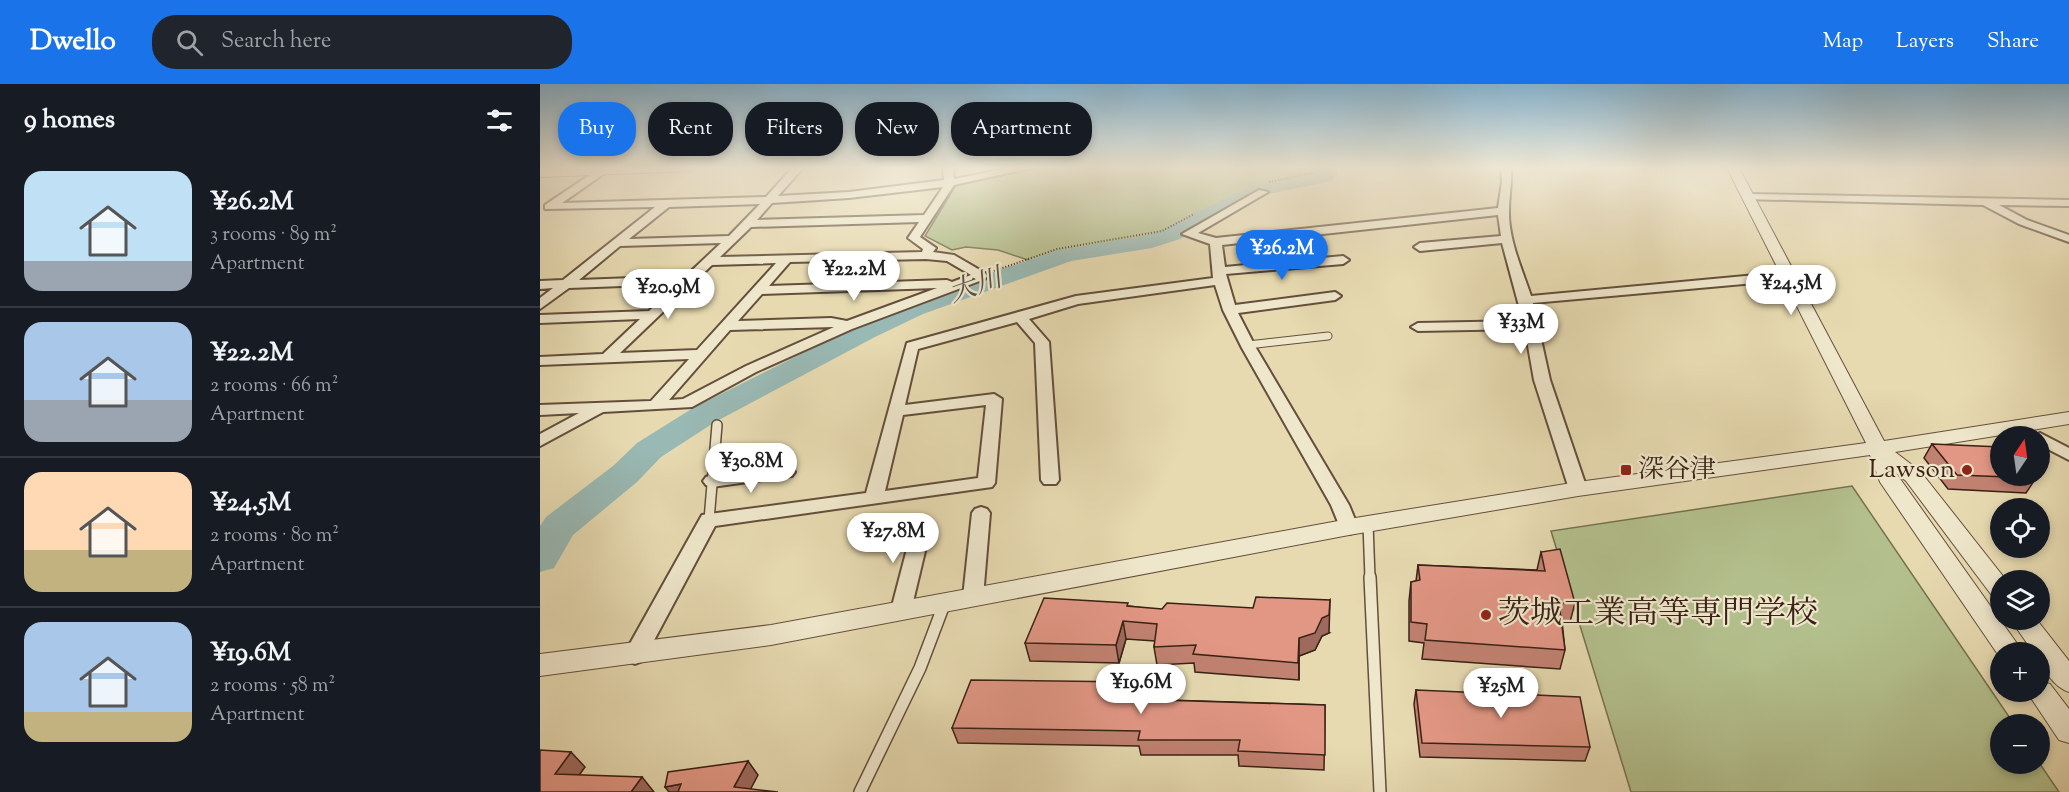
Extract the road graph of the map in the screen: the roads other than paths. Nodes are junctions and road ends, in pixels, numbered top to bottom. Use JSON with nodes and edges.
{"nodes":[{"id":1,"x":558,"y":201,"type":"edge"},
{"id":2,"x":700,"y":201,"type":"edge"},
{"id":3,"x":766,"y":201,"type":"edge"},
{"id":4,"x":938,"y":201,"type":"edge"},
{"id":5,"x":1243,"y":201,"type":"edge"},
{"id":6,"x":1504,"y":201,"type":"edge"},
{"id":7,"x":1750,"y":201,"type":"edge"},
{"id":8,"x":1983,"y":201,"type":"edge"},
{"id":9,"x":1985,"y":201,"type":"edge"},
{"id":10,"x":668,"y":202,"type":"junction"},
{"id":11,"x":2069,"y":203,"type":"edge"},
{"id":12,"x":545,"y":210,"type":"edge"},
{"id":13,"x":1503,"y":212,"type":"junction"},
{"id":14,"x":927,"y":218,"type":"junction"},
{"id":15,"x":748,"y":224,"type":"junction"},
{"id":16,"x":2069,"y":238,"type":"edge"},
{"id":17,"x":731,"y":239,"type":"junction"},
{"id":18,"x":1507,"y":239,"type":"junction"},
{"id":19,"x":1216,"y":242,"type":"junction"},
{"id":20,"x":617,"y":243,"type":"junction"},
{"id":21,"x":1420,"y":247,"type":"dead end"},
{"id":22,"x":926,"y":255,"type":"junction"},
{"id":23,"x":787,"y":258,"type":"junction"},
{"id":24,"x":1342,"y":260,"type":"dead end"},
{"id":25,"x":708,"y":261,"type":"junction"},
{"id":26,"x":1219,"y":276,"type":"junction"},
{"id":27,"x":1789,"y":276,"type":"junction"},
{"id":28,"x":686,"y":280,"type":"junction"},
{"id":29,"x":566,"y":284,"type":"junction"},
{"id":30,"x":540,"y":285,"type":"edge"},
{"id":31,"x":954,"y":287,"type":"junction"},
{"id":32,"x":759,"y":290,"type":"junction"},
{"id":33,"x":1335,"y":296,"type":"dead end"},
{"id":34,"x":1526,"y":300,"type":"junction"},
{"id":35,"x":540,"y":305,"type":"edge"},
{"id":36,"x":1230,"y":310,"type":"junction"},
{"id":37,"x":651,"y":315,"type":"junction"},
{"id":38,"x":1020,"y":317,"type":"junction"},
{"id":39,"x":540,"y":320,"type":"edge"},
{"id":40,"x":726,"y":326,"type":"junction"},
{"id":41,"x":846,"y":326,"type":"junction"},
{"id":42,"x":1532,"y":326,"type":"junction"},
{"id":43,"x":1418,"y":327,"type":"dead end"},
{"id":44,"x":1328,"y":336,"type":"dead end"},
{"id":45,"x":1248,"y":345,"type":"junction"},
{"id":46,"x":701,"y":354,"type":"junction"},
{"id":47,"x":608,"y":357,"type":"junction"},
{"id":48,"x":540,"y":361,"type":"edge"},
{"id":49,"x":656,"y":405,"type":"junction"},
{"id":50,"x":602,"y":407,"type":"junction"},
{"id":51,"x":540,"y":410,"type":"edge"},
{"id":52,"x":896,"y":411,"type":"junction"},
{"id":53,"x":2069,"y":418,"type":"edge"},
{"id":54,"x":717,"y":425,"type":"dead end"},
{"id":55,"x":2050,"y":426,"type":"edge"},
{"id":56,"x":1990,"y":438,"type":"edge"},
{"id":57,"x":540,"y":441,"type":"edge"},
{"id":58,"x":2050,"y":443,"type":"edge"},
{"id":59,"x":1878,"y":448,"type":"junction"},
{"id":60,"x":2069,"y":454,"type":"edge"},
{"id":61,"x":786,"y":472,"type":"dead end"},
{"id":62,"x":1050,"y":480,"type":"dead end"},
{"id":63,"x":712,"y":481,"type":"junction"},
{"id":64,"x":1578,"y":489,"type":"junction"},
{"id":65,"x":874,"y":498,"type":"junction"},
{"id":66,"x":981,"y":513,"type":"dead end"},
{"id":67,"x":709,"y":520,"type":"junction"},
{"id":68,"x":1359,"y":525,"type":"junction"},
{"id":69,"x":922,"y":526,"type":"dead end"},
{"id":70,"x":1990,"y":577,"type":"edge"},
{"id":71,"x":973,"y":597,"type":"junction"},
{"id":72,"x":946,"y":602,"type":"junction"},
{"id":73,"x":901,"y":610,"type":"junction"},
{"id":74,"x":2031,"y":630,"type":"edge"},
{"id":75,"x":2003,"y":642,"type":"edge"},
{"id":76,"x":635,"y":655,"type":"junction"},
{"id":77,"x":540,"y":665,"type":"edge"},
{"id":78,"x":2069,"y":681,"type":"edge"},
{"id":79,"x":2047,"y":702,"type":"edge"},
{"id":80,"x":2069,"y":731,"type":"edge"},
{"id":81,"x":860,"y":792,"type":"edge"},
{"id":82,"x":1380,"y":792,"type":"edge"}],
"edges":[{"from":1,"to":12,"type":"street"},
{"from":2,"to":10,"type":"street"},
{"from":3,"to":15,"type":"street"},
{"from":4,"to":14,"type":"street"},
{"from":5,"to":19,"type":"street"},
{"from":6,"to":13,"type":"street"},
{"from":7,"to":27,"type":"street"},
{"from":8,"to":16,"type":"street"},
{"from":9,"to":11,"type":"street"},
{"from":10,"to":12,"type":"street"},
{"from":10,"to":20,"type":"street"},
{"from":13,"to":18,"type":"street"},
{"from":13,"to":19,"type":"street"},
{"from":14,"to":15,"type":"street"},
{"from":14,"to":22,"type":"street"},
{"from":15,"to":17,"type":"street"},
{"from":17,"to":20,"type":"street"},
{"from":17,"to":25,"type":"street"},
{"from":18,"to":21,"type":"street"},
{"from":18,"to":34,"type":"street"},
{"from":19,"to":26,"type":"street"},
{"from":20,"to":29,"type":"street"},
{"from":22,"to":23,"type":"street"},
{"from":22,"to":31,"type":"street"},
{"from":23,"to":25,"type":"street"},
{"from":23,"to":32,"type":"street"},
{"from":24,"to":26,"type":"street"},
{"from":25,"to":28,"type":"street"},
{"from":26,"to":36,"type":"street"},
{"from":26,"to":38,"type":"street"},
{"from":27,"to":34,"type":"street"},
{"from":27,"to":59,"type":"street"},
{"from":28,"to":29,"type":"street"},
{"from":28,"to":37,"type":"street"},
{"from":29,"to":30,"type":"street"},
{"from":29,"to":35,"type":"street"},
{"from":31,"to":32,"type":"street"},
{"from":31,"to":41,"type":"street"},
{"from":32,"to":40,"type":"street"},
{"from":33,"to":36,"type":"street"},
{"from":34,"to":42,"type":"street"},
{"from":36,"to":45,"type":"street"},
{"from":37,"to":39,"type":"street"},
{"from":37,"to":47,"type":"street"},
{"from":38,"to":52,"type":"street"},
{"from":38,"to":62,"type":"street"},
{"from":40,"to":41,"type":"street"},
{"from":40,"to":46,"type":"street"},
{"from":41,"to":49,"type":"street"},
{"from":42,"to":43,"type":"street"},
{"from":42,"to":64,"type":"street"},
{"from":44,"to":45,"type":"lane"},
{"from":45,"to":68,"type":"street"},
{"from":46,"to":47,"type":"street"},
{"from":46,"to":49,"type":"street"},
{"from":47,"to":48,"type":"street"},
{"from":49,"to":50,"type":"street"},
{"from":50,"to":51,"type":"street"},
{"from":50,"to":57,"type":"street"},
{"from":52,"to":65,"type":"street"},
{"from":52,"to":65,"type":"street"},
{"from":53,"to":55,"type":"street"},
{"from":54,"to":63,"type":"lane"},
{"from":56,"to":59,"type":"street"},
{"from":58,"to":60,"type":"street"},
{"from":59,"to":64,"type":"street"},
{"from":59,"to":70,"type":"street"},
{"from":59,"to":75,"type":"street"},
{"from":61,"to":63,"type":"street"},
{"from":63,"to":67,"type":"lane"},
{"from":64,"to":68,"type":"street"},
{"from":65,"to":67,"type":"street"},
{"from":66,"to":71,"type":"street"},
{"from":67,"to":76,"type":"street"},
{"from":68,"to":71,"type":"street"},
{"from":68,"to":82,"type":"lane"},
{"from":69,"to":73,"type":"street"},
{"from":71,"to":72,"type":"street"},
{"from":72,"to":73,"type":"street"},
{"from":72,"to":81,"type":"lane"},
{"from":73,"to":76,"type":"street"},
{"from":74,"to":78,"type":"street"},
{"from":76,"to":77,"type":"street"},
{"from":79,"to":80,"type":"street"}]}
